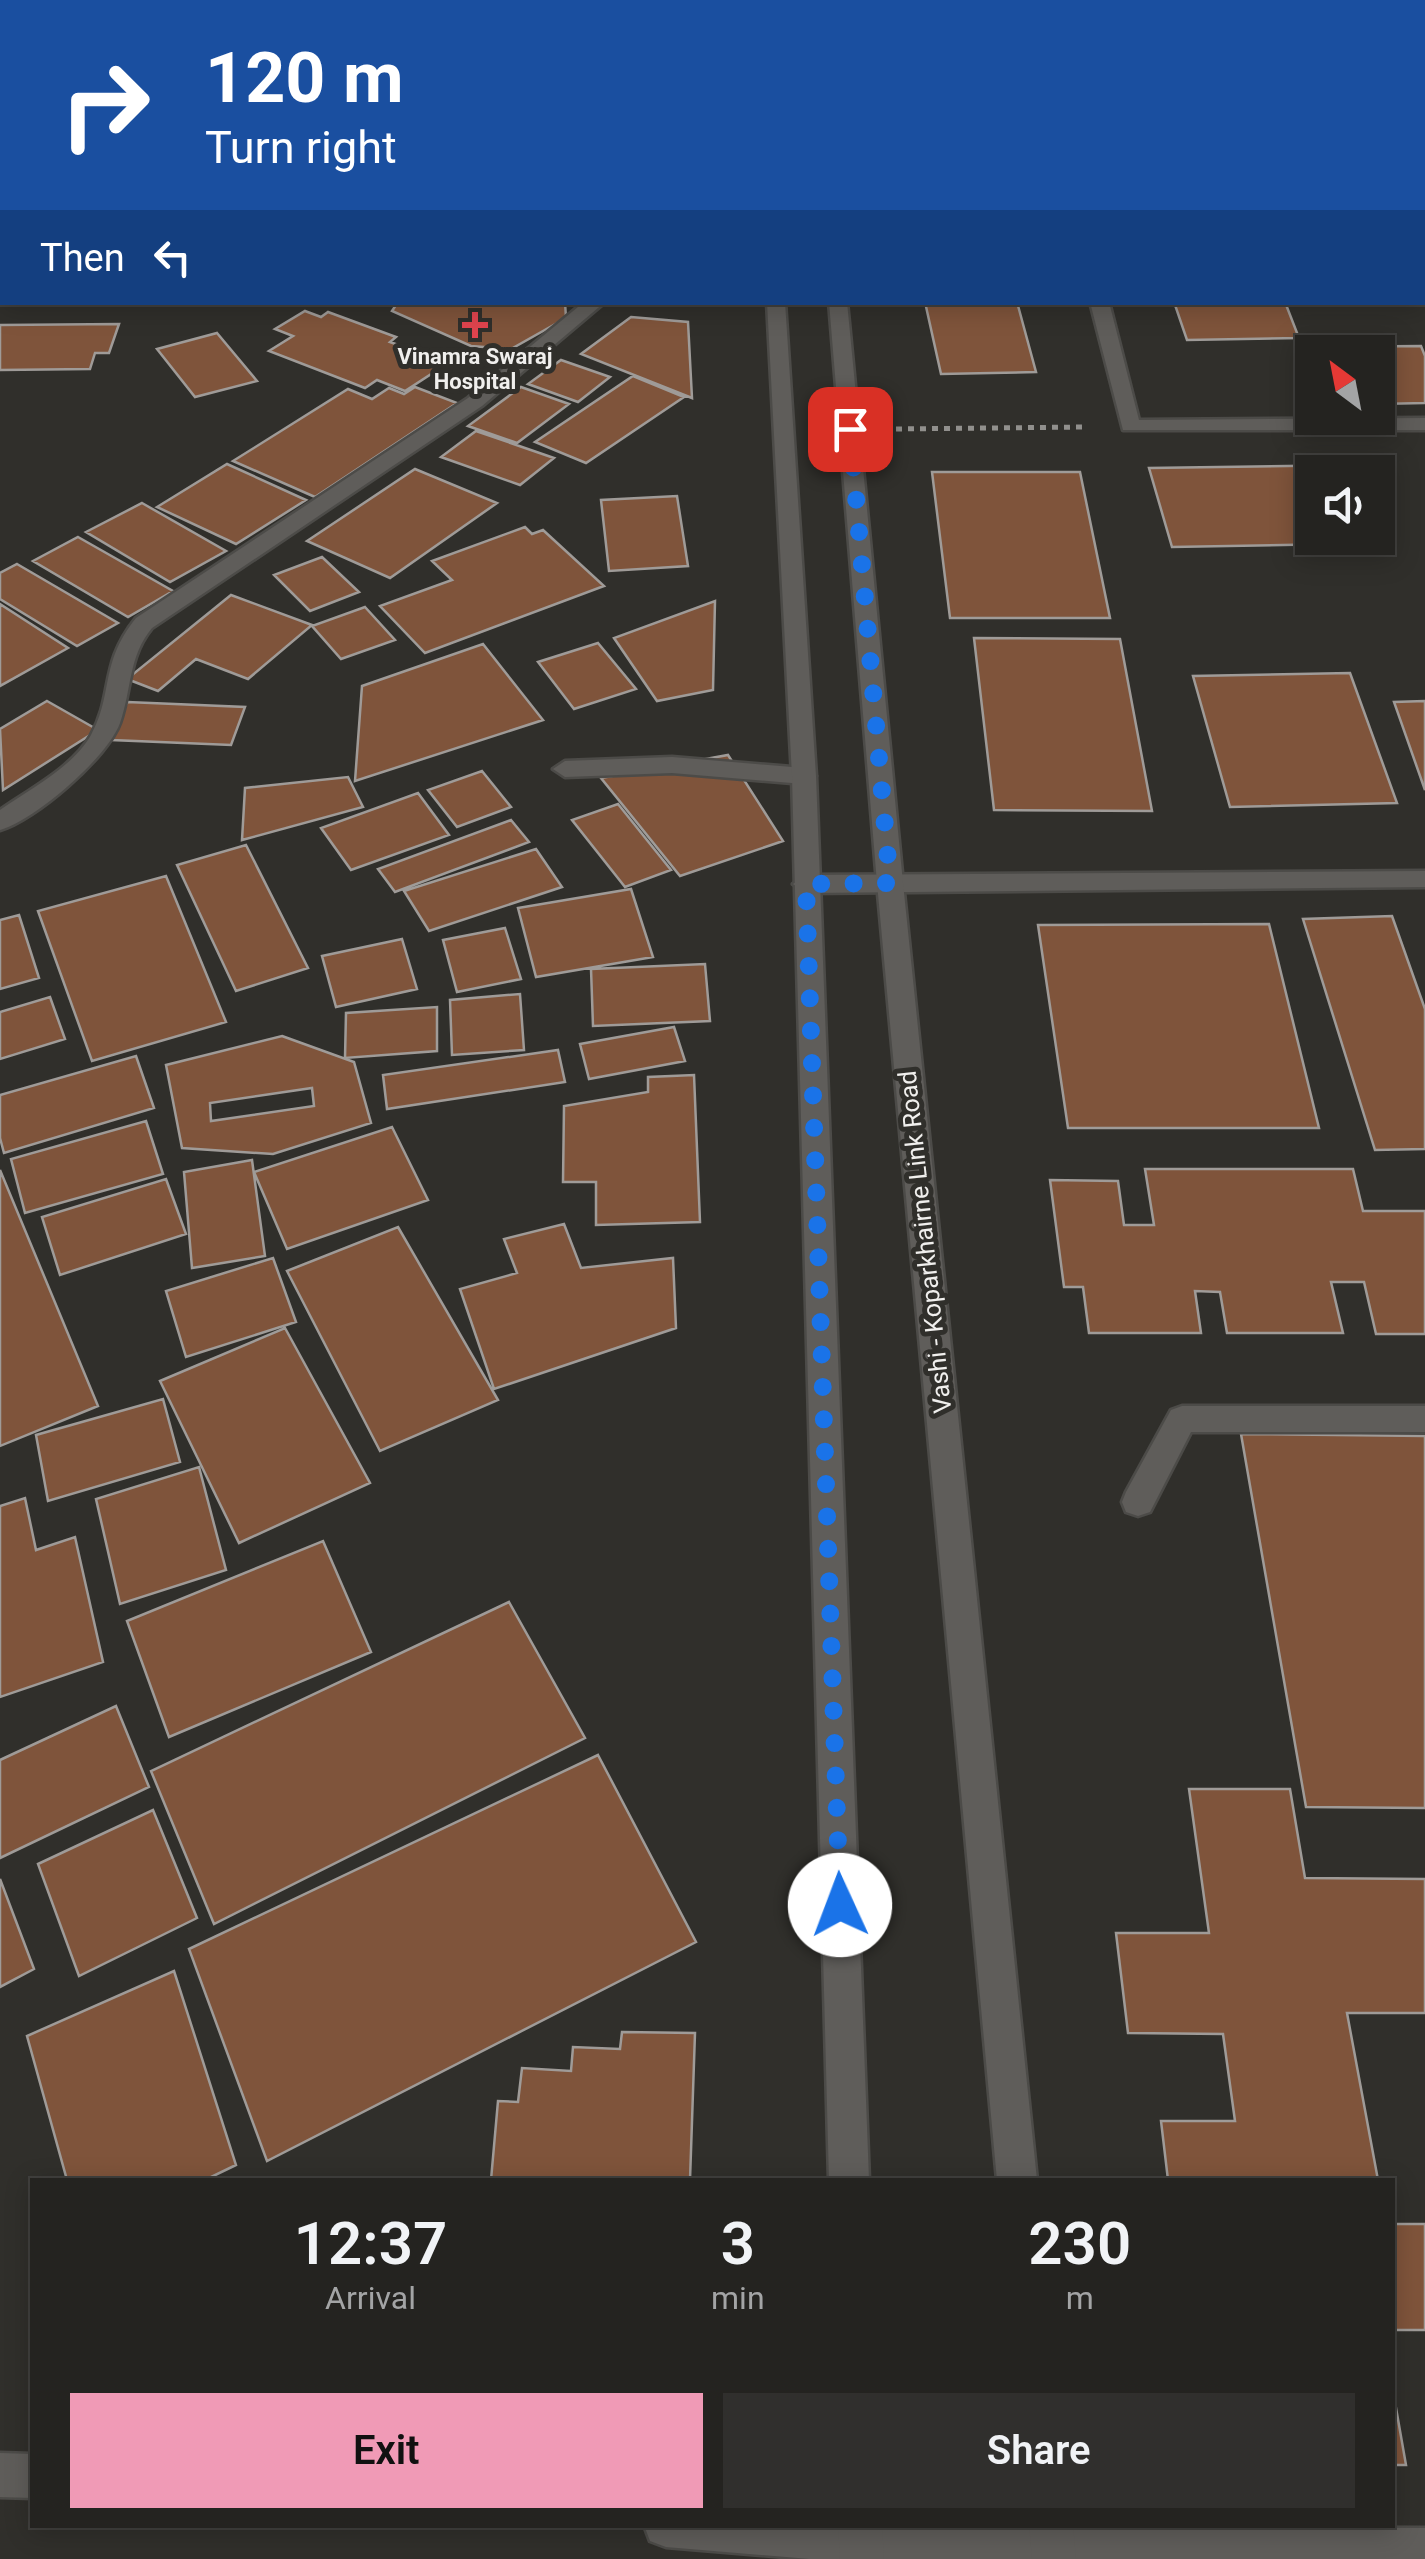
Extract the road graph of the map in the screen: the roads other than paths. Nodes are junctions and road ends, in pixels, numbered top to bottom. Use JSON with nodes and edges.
{"nodes":[{"id":1,"x":592,"y":305,"type":"edge"},
{"id":2,"x":776,"y":305,"type":"edge"},
{"id":3,"x":838,"y":305,"type":"edge"},
{"id":4,"x":1101,"y":305,"type":"edge"},
{"id":5,"x":1425,"y":424,"type":"edge"},
{"id":6,"x":565,"y":769,"type":"dead end"},
{"id":7,"x":804,"y":776,"type":"junction"},
{"id":8,"x":0,"y":822,"type":"edge"},
{"id":9,"x":1425,"y":879,"type":"edge"},
{"id":10,"x":890,"y":883,"type":"junction"},
{"id":11,"x":806,"y":884,"type":"junction"},
{"id":12,"x":1425,"y":1419,"type":"edge"},
{"id":13,"x":1138,"y":1502,"type":"dead end"},
{"id":14,"x":849,"y":2178,"type":"edge"},
{"id":15,"x":1017,"y":2178,"type":"edge"},
{"id":16,"x":0,"y":2475,"type":"edge"},
{"id":17,"x":30,"y":2476,"type":"edge"},
{"id":18,"x":700,"y":2528,"type":"edge"},
{"id":19,"x":861,"y":2542,"type":"edge"},
{"id":20,"x":1053,"y":2543,"type":"edge"},
{"id":21,"x":1425,"y":2550,"type":"edge"}],
"edges":[{"from":1,"to":8,"type":"main road"},
{"from":2,"to":7,"type":"main road"},
{"from":3,"to":10,"type":"main road","name":"Vashi - Koparkhairne Link Road"},
{"from":4,"to":5,"type":"main road"},
{"from":6,"to":7,"type":"main road"},
{"from":7,"to":11,"type":"main road"},
{"from":9,"to":10,"type":"main road"},
{"from":10,"to":11,"type":"main road"},
{"from":10,"to":15,"type":"main road","name":"Vashi - Koparkhairne Link Road"},
{"from":11,"to":14,"type":"main road"},
{"from":12,"to":13,"type":"main road"},
{"from":16,"to":17,"type":"main road"},
{"from":18,"to":19,"type":"main road"},
{"from":19,"to":20,"type":"main road"},
{"from":20,"to":21,"type":"main road"}]}
